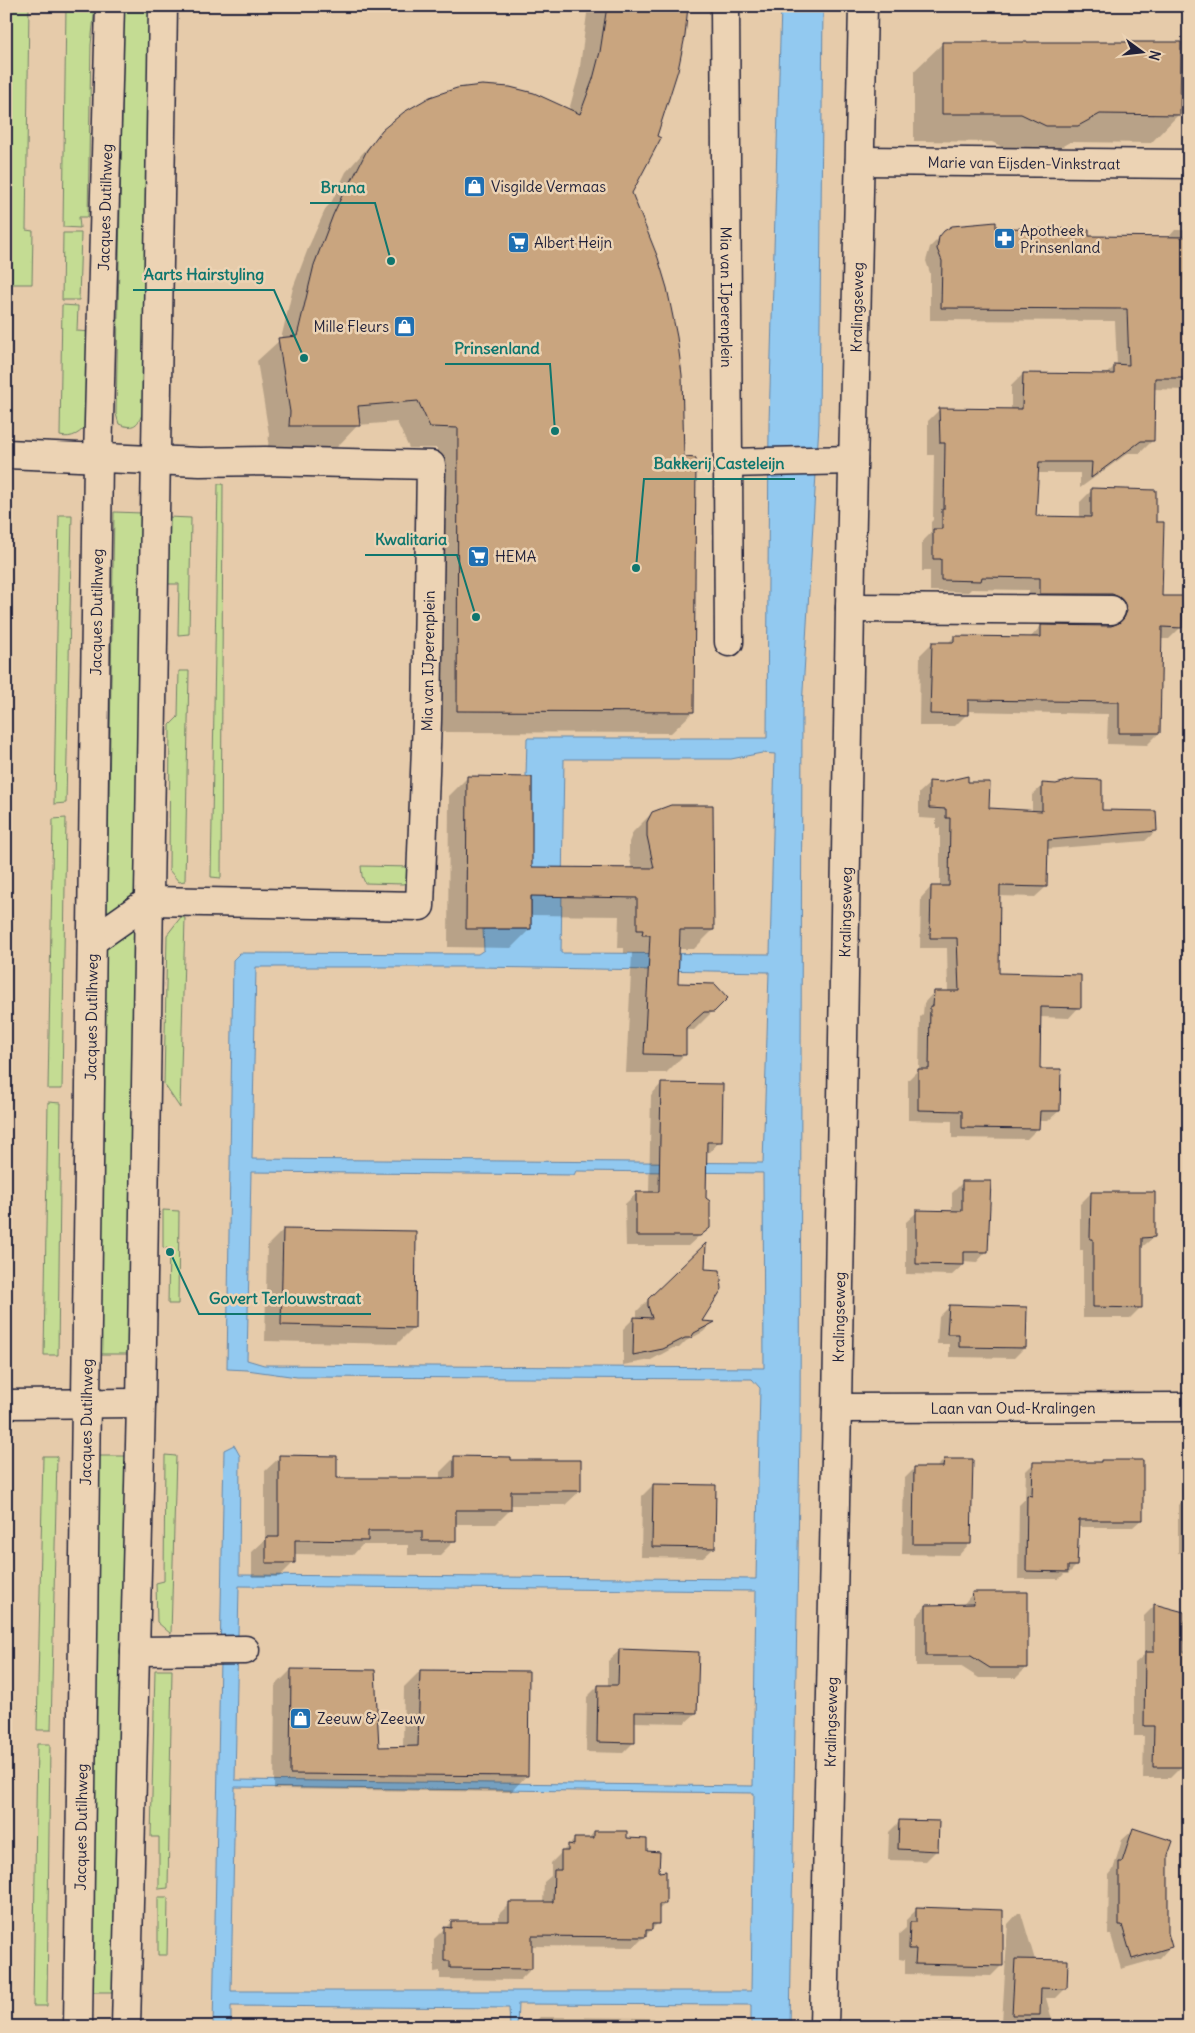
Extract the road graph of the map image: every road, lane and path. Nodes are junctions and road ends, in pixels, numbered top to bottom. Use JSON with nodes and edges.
{"nodes":[{"id":1,"x":110,"y":6,"type":"edge"},
{"id":2,"x":162,"y":6,"type":"edge"},
{"id":3,"x":725,"y":6,"type":"edge"},
{"id":4,"x":863,"y":6,"type":"edge"},
{"id":5,"x":860,"y":160,"type":"junction"},
{"id":6,"x":1189,"y":164,"type":"edge"},
{"id":7,"x":6,"y":454,"type":"edge"},
{"id":8,"x":98,"y":458,"type":"junction"},
{"id":9,"x":155,"y":460,"type":"junction"},
{"id":10,"x":853,"y":460,"type":"junction"},
{"id":11,"x":728,"y":463,"type":"junction"},
{"id":12,"x":850,"y":608,"type":"junction"},
{"id":13,"x":1111,"y":610,"type":"dead end"},
{"id":14,"x":729,"y":642,"type":"dead end"},
{"id":15,"x":149,"y":901,"type":"junction"},
{"id":16,"x":92,"y":941,"type":"junction"},
{"id":17,"x":85,"y":1403,"type":"junction"},
{"id":18,"x":141,"y":1403,"type":"junction"},
{"id":19,"x":6,"y":1404,"type":"edge"},
{"id":20,"x":1189,"y":1407,"type":"edge"},
{"id":21,"x":837,"y":1408,"type":"junction"},
{"id":22,"x":245,"y":1650,"type":"dead end"},
{"id":23,"x":135,"y":1651,"type":"junction"},
{"id":24,"x":78,"y":2027,"type":"edge"},
{"id":25,"x":126,"y":2027,"type":"edge"},
{"id":26,"x":824,"y":2027,"type":"edge"}],
"edges":[{"from":1,"to":8,"type":"main road","name":"Jacques Dutilhweg"},
{"from":2,"to":9,"type":"main road"},
{"from":3,"to":11,"type":"main road","name":"Mia van IJperenplein"},
{"from":4,"to":5,"type":"main road","name":"Kralingseweg"},
{"from":5,"to":6,"type":"main road","name":"Marie van Eijsden-Vinkstraat"},
{"from":5,"to":10,"type":"main road","name":"Kralingseweg"},
{"from":7,"to":8,"type":"main road","name":"Mia van IJperenplein"},
{"from":8,"to":9,"type":"main road","name":"Mia van IJperenplein"},
{"from":8,"to":16,"type":"main road","name":"Jacques Dutilhweg"},
{"from":9,"to":15,"type":"main road"},
{"from":9,"to":15,"type":"main road","name":"Mia van IJperenplein"},
{"from":10,"to":11,"type":"main road"},
{"from":10,"to":12,"type":"main road","name":"Kralingseweg"},
{"from":11,"to":14,"type":"main road","name":"Mia van IJperenplein"},
{"from":12,"to":13,"type":"main road"},
{"from":12,"to":21,"type":"main road","name":"Kralingseweg"},
{"from":15,"to":16,"type":"main road"},
{"from":15,"to":18,"type":"main road"},
{"from":16,"to":17,"type":"main road","name":"Jacques Dutilhweg"},
{"from":17,"to":18,"type":"main road"},
{"from":17,"to":19,"type":"main road"},
{"from":17,"to":24,"type":"main road","name":"Jacques Dutilhweg"},
{"from":18,"to":23,"type":"main road"},
{"from":20,"to":21,"type":"main road","name":"Laan van Oud-Kralingen"},
{"from":21,"to":26,"type":"main road","name":"Kralingseweg"},
{"from":22,"to":23,"type":"main road"},
{"from":23,"to":25,"type":"main road"}]}
